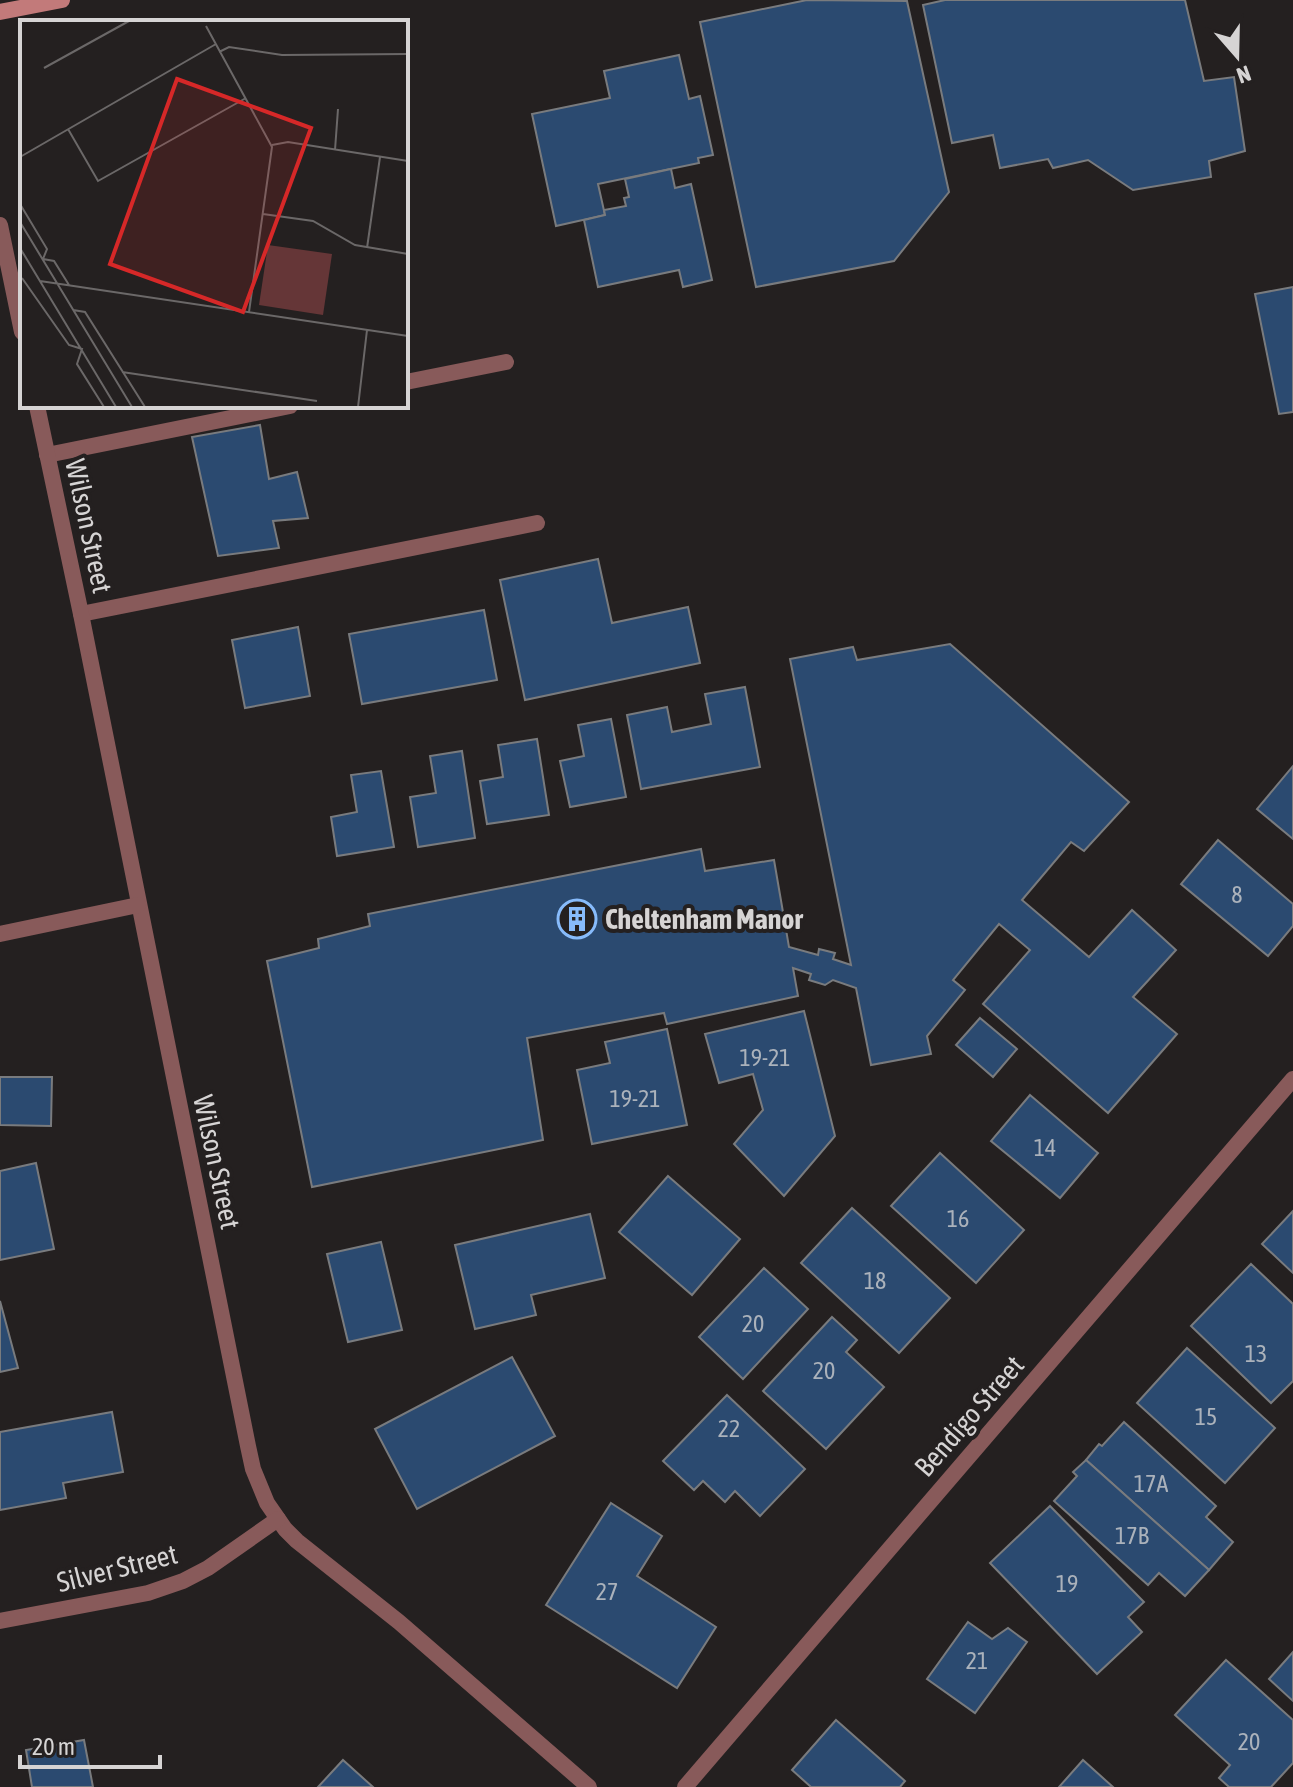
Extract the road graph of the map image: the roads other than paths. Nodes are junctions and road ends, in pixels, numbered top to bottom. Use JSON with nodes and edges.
{"nodes":[{"id":1,"x":62,"y":0,"type":"edge"},
{"id":2,"x":0,"y":12,"type":"edge"},
{"id":3,"x":0,"y":225,"type":"edge"},
{"id":4,"x":20,"y":322,"type":"edge"},
{"id":5,"x":506,"y":362,"type":"dead end"},
{"id":6,"x":408,"y":382,"type":"edge"},
{"id":7,"x":37,"y":408,"type":"edge"},
{"id":8,"x":280,"y":408,"type":"edge"},
{"id":9,"x":47,"y":455,"type":"junction"},
{"id":10,"x":537,"y":523,"type":"dead end"},
{"id":11,"x":81,"y":614,"type":"junction"},
{"id":12,"x":138,"y":905,"type":"junction"},
{"id":13,"x":0,"y":934,"type":"edge"},
{"id":14,"x":1293,"y":1079,"type":"edge"},
{"id":15,"x":278,"y":1519,"type":"junction"},
{"id":16,"x":0,"y":1621,"type":"edge"},
{"id":17,"x":589,"y":1787,"type":"edge"},
{"id":18,"x":685,"y":1787,"type":"edge"}],
"edges":[{"from":1,"to":2,"type":"main road"},
{"from":3,"to":4,"type":"street"},
{"from":5,"to":6,"type":"street"},
{"from":7,"to":9,"type":"street","name":"Wilson Street"},
{"from":8,"to":9,"type":"street"},
{"from":9,"to":11,"type":"street","name":"Wilson Street"},
{"from":10,"to":11,"type":"street"},
{"from":11,"to":12,"type":"street","name":"Wilson Street"},
{"from":12,"to":13,"type":"street"},
{"from":12,"to":15,"type":"street","name":"Wilson Street"},
{"from":14,"to":18,"type":"street","name":"Bendigo Street"},
{"from":15,"to":16,"type":"street","name":"Silver Street"},
{"from":15,"to":17,"type":"street","name":"Wilson Street"}]}
